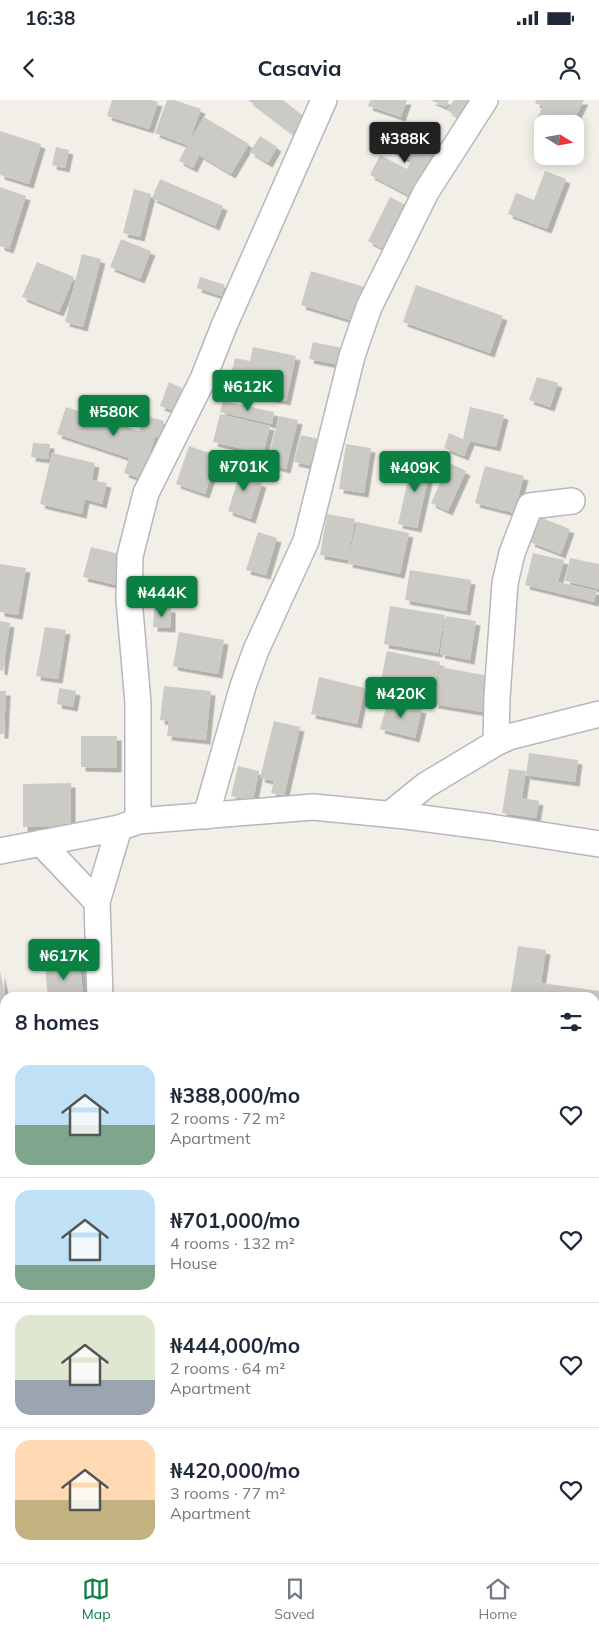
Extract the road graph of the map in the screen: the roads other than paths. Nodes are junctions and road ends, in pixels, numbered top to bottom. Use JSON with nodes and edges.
{"nodes":[{"id":1,"x":324,"y":100,"type":"edge"},
{"id":2,"x":485,"y":100,"type":"edge"},
{"id":3,"x":572,"y":501,"type":"dead end"},
{"id":4,"x":599,"y":714,"type":"edge"},
{"id":5,"x":496,"y":743,"type":"junction"},
{"id":6,"x":390,"y":814,"type":"junction"},
{"id":7,"x":206,"y":816,"type":"junction"},
{"id":8,"x":128,"y":824,"type":"junction"},
{"id":9,"x":41,"y":843,"type":"junction"},
{"id":10,"x":599,"y":844,"type":"edge"},
{"id":11,"x":0,"y":850,"type":"edge"},
{"id":12,"x":97,"y":902,"type":"junction"},
{"id":13,"x":100,"y":992,"type":"edge"}],
"edges":[{"from":1,"to":8,"type":"street"},
{"from":2,"to":7,"type":"street"},
{"from":3,"to":5,"type":"street"},
{"from":4,"to":5,"type":"street"},
{"from":5,"to":6,"type":"street"},
{"from":6,"to":7,"type":"street"},
{"from":6,"to":10,"type":"street"},
{"from":7,"to":8,"type":"street"},
{"from":8,"to":9,"type":"street"},
{"from":8,"to":12,"type":"street"},
{"from":9,"to":11,"type":"street"},
{"from":9,"to":12,"type":"street"},
{"from":12,"to":13,"type":"street"}]}
